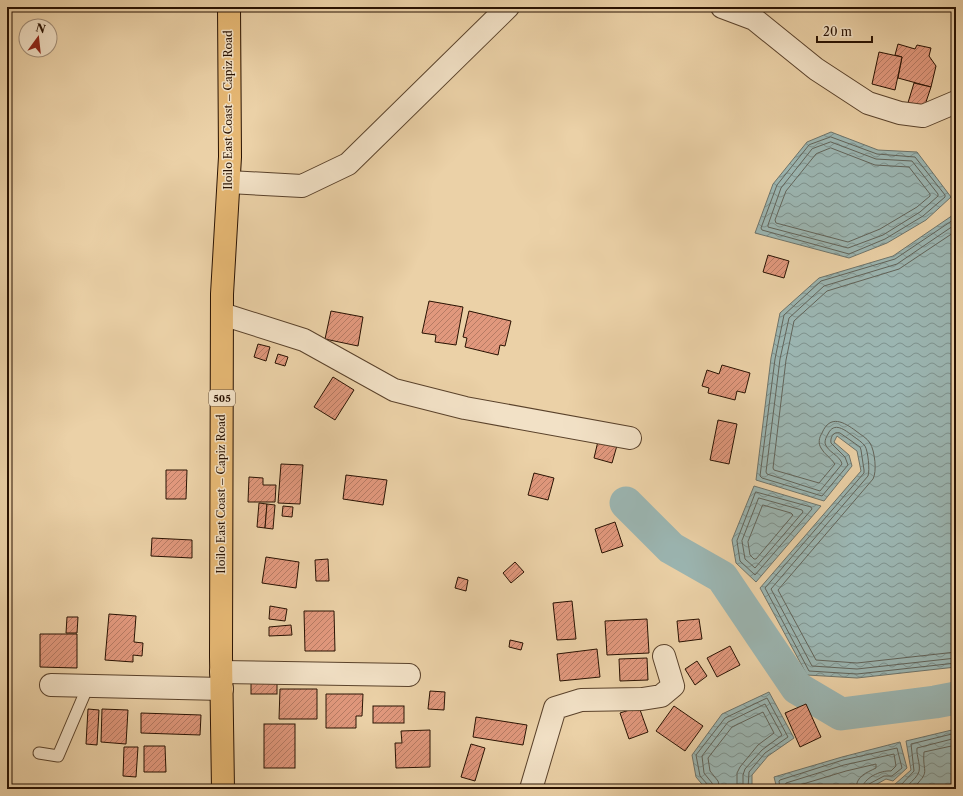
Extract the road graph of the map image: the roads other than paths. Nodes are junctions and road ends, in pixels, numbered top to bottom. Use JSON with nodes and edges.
{"nodes":[{"id":1,"x":229,"y":7,"type":"edge"},
{"id":2,"x":508,"y":7,"type":"edge"},
{"id":3,"x":722,"y":7,"type":"edge"},
{"id":4,"x":956,"y":102,"type":"edge"},
{"id":5,"x":229,"y":182,"type":"junction"},
{"id":6,"x":222,"y":314,"type":"junction"},
{"id":7,"x":630,"y":438,"type":"dead end"},
{"id":8,"x":664,"y":656,"type":"dead end"},
{"id":9,"x":409,"y":674,"type":"dead end"},
{"id":10,"x":221,"y":680,"type":"junction"},
{"id":11,"x":51,"y":685,"type":"dead end"},
{"id":12,"x":88,"y":686,"type":"junction"},
{"id":13,"x":39,"y":754,"type":"dead end"},
{"id":14,"x":223,"y":789,"type":"edge"},
{"id":15,"x":531,"y":789,"type":"edge"}],
"edges":[{"from":1,"to":5,"type":"main road","name":"Iloilo East Coast – Capiz Road","number":"505"},
{"from":2,"to":5,"type":"street"},
{"from":3,"to":4,"type":"street"},
{"from":5,"to":6,"type":"main road","name":"Iloilo East Coast – Capiz Road","number":"505"},
{"from":6,"to":7,"type":"street"},
{"from":6,"to":10,"type":"main road","name":"Iloilo East Coast – Capiz Road","number":"505"},
{"from":8,"to":15,"type":"street"},
{"from":9,"to":10,"type":"street"},
{"from":10,"to":12,"type":"street"},
{"from":10,"to":14,"type":"main road","name":"Iloilo East Coast – Capiz Road","number":"505"},
{"from":11,"to":12,"type":"street"},
{"from":12,"to":13,"type":"lane"}]}
